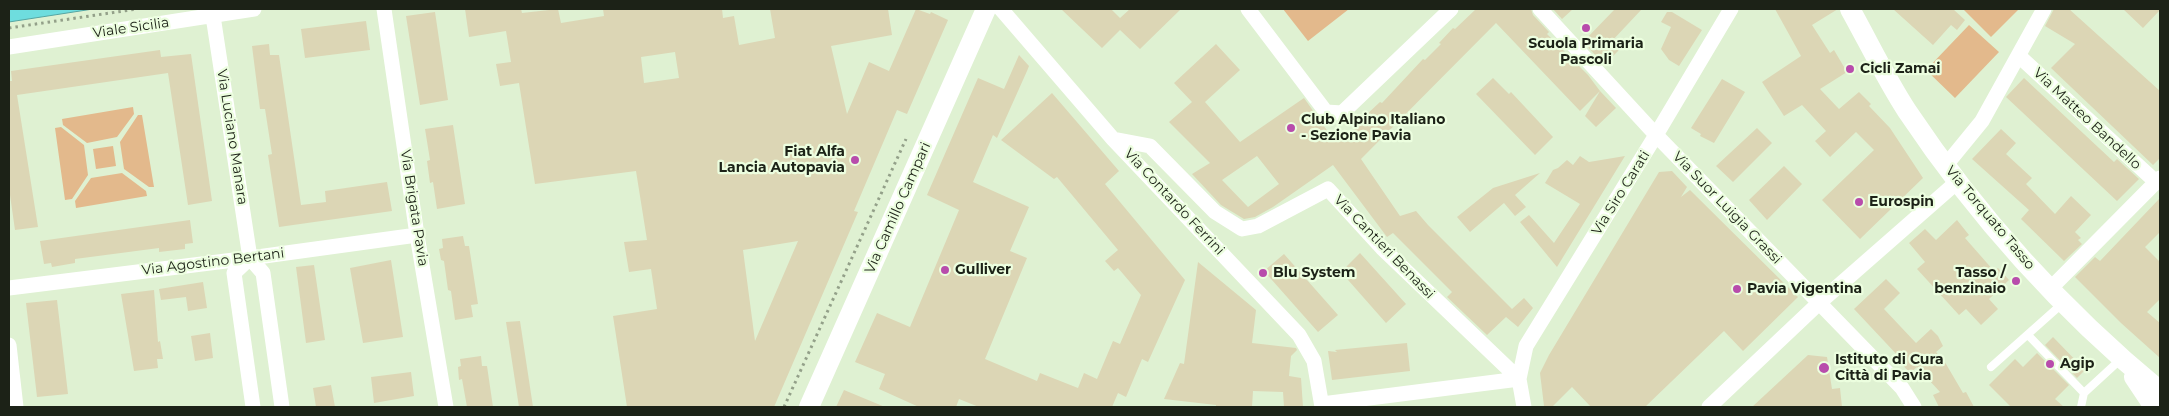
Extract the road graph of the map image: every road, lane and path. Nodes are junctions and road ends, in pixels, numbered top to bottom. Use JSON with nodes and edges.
{"nodes":[{"id":1,"x":137,"y":9,"type":"edge"},
{"id":2,"x":254,"y":9,"type":"edge"},
{"id":3,"x":384,"y":9,"type":"edge"},
{"id":4,"x":986,"y":9,"type":"edge"},
{"id":5,"x":1001,"y":9,"type":"edge"},
{"id":6,"x":1248,"y":9,"type":"edge"},
{"id":7,"x":1452,"y":9,"type":"edge"},
{"id":8,"x":1540,"y":9,"type":"edge"},
{"id":9,"x":1731,"y":9,"type":"edge"},
{"id":10,"x":1850,"y":9,"type":"edge"},
{"id":11,"x":2044,"y":9,"type":"edge"},
{"id":12,"x":213,"y":16,"type":"junction"},
{"id":13,"x":9,"y":28,"type":"edge"},
{"id":14,"x":9,"y":47,"type":"edge"},
{"id":15,"x":2018,"y":56,"type":"junction"},
{"id":16,"x":1656,"y":135,"type":"junction"},
{"id":17,"x":908,"y":136,"type":"dead end"},
{"id":18,"x":1114,"y":139,"type":"junction"},
{"id":19,"x":1952,"y":174,"type":"junction"},
{"id":20,"x":2158,"y":180,"type":"edge"},
{"id":21,"x":417,"y":235,"type":"junction"},
{"id":22,"x":250,"y":258,"type":"junction"},
{"id":23,"x":9,"y":288,"type":"edge"},
{"id":24,"x":2057,"y":296,"type":"junction"},
{"id":25,"x":1819,"y":303,"type":"junction"},
{"id":26,"x":2028,"y":335,"type":"junction"},
{"id":27,"x":9,"y":345,"type":"edge"},
{"id":28,"x":2121,"y":359,"type":"junction"},
{"id":29,"x":1991,"y":367,"type":"dead end"},
{"id":30,"x":2160,"y":378,"type":"edge"},
{"id":31,"x":1519,"y":379,"type":"junction"},
{"id":32,"x":2160,"y":391,"type":"edge"},
{"id":33,"x":2084,"y":393,"type":"junction"},
{"id":34,"x":1322,"y":406,"type":"edge"},
{"id":35,"x":16,"y":407,"type":"edge"},
{"id":36,"x":253,"y":407,"type":"edge"},
{"id":37,"x":282,"y":407,"type":"edge"},
{"id":38,"x":446,"y":407,"type":"edge"},
{"id":39,"x":784,"y":407,"type":"edge"},
{"id":40,"x":809,"y":407,"type":"edge"},
{"id":41,"x":1524,"y":407,"type":"edge"},
{"id":42,"x":1709,"y":407,"type":"edge"},
{"id":43,"x":1914,"y":407,"type":"edge"},
{"id":44,"x":2081,"y":407,"type":"edge"},
{"id":45,"x":2154,"y":407,"type":"edge"}],
"edges":[{"from":1,"to":13,"type":"path"},
{"from":2,"to":12,"type":"street","name":"Viale Sicilia"},
{"from":3,"to":21,"type":"street","name":"Via Brigata Pavia"},
{"from":4,"to":40,"type":"street","name":"Via Camillo Campari"},
{"from":5,"to":18,"type":"street","name":"Via Contardo Ferrini"},
{"from":6,"to":7,"type":"street"},
{"from":8,"to":16,"type":"street","name":"Via Suor Luigia Grassi"},
{"from":9,"to":16,"type":"street","name":"Via Siro Carati"},
{"from":10,"to":19,"type":"street","name":"Via Torquato Tasso"},
{"from":11,"to":15,"type":"street"},
{"from":12,"to":14,"type":"street","name":"Viale Sicilia"},
{"from":12,"to":22,"type":"street","name":"Via Luciano Manara"},
{"from":15,"to":19,"type":"street"},
{"from":15,"to":20,"type":"street","name":"Via Matteo Bandello"},
{"from":16,"to":25,"type":"street","name":"Via Suor Luigia Grassi"},
{"from":16,"to":31,"type":"street","name":"Via Siro Carati"},
{"from":17,"to":39,"type":"path"},
{"from":18,"to":31,"type":"street","name":"Via Cantieri Benassi"},
{"from":18,"to":34,"type":"street","name":"Via Contardo Ferrini"},
{"from":19,"to":24,"type":"street","name":"Via Torquato Tasso"},
{"from":19,"to":25,"type":"street"},
{"from":20,"to":24,"type":"street"},
{"from":21,"to":22,"type":"street","name":"Via Agostino Bertani"},
{"from":21,"to":38,"type":"street","name":"Via Brigata Pavia"},
{"from":22,"to":23,"type":"street","name":"Via Agostino Bertani"},
{"from":22,"to":36,"type":"street"},
{"from":22,"to":37,"type":"street","name":"Via Luciano Manara"},
{"from":24,"to":26,"type":"lane"},
{"from":24,"to":28,"type":"street","name":"Via Torquato Tasso"},
{"from":25,"to":42,"type":"street"},
{"from":25,"to":43,"type":"street","name":"Via Suor Luigia Grassi"},
{"from":26,"to":29,"type":"lane"},
{"from":26,"to":33,"type":"lane"},
{"from":27,"to":35,"type":"street"},
{"from":28,"to":30,"type":"street"},
{"from":28,"to":32,"type":"street","name":"Via Torquato Tasso"},
{"from":28,"to":33,"type":"lane"},
{"from":28,"to":45,"type":"street","name":"Via Torquato Tasso"},
{"from":31,"to":34,"type":"street"},
{"from":31,"to":41,"type":"street"},
{"from":33,"to":44,"type":"lane"}]}
